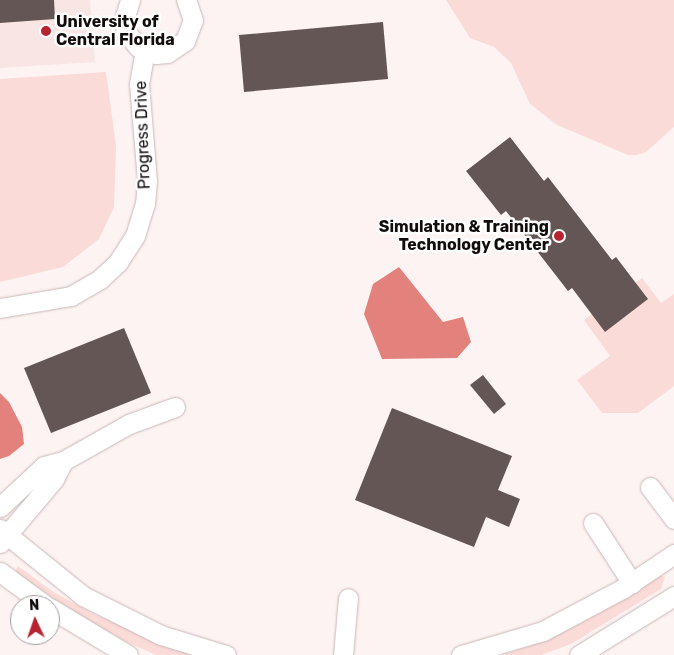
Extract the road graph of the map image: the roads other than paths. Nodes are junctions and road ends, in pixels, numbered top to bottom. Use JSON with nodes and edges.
{"nodes":[{"id":1,"x":130,"y":0,"type":"edge"},
{"id":2,"x":186,"y":0,"type":"edge"},
{"id":3,"x":145,"y":51,"type":"junction"},
{"id":4,"x":0,"y":308,"type":"edge"},
{"id":5,"x":175,"y":407,"type":"dead end"},
{"id":6,"x":63,"y":461,"type":"junction"},
{"id":7,"x":650,"y":487,"type":"dead end"},
{"id":8,"x":0,"y":507,"type":"edge"},
{"id":9,"x":674,"y":519,"type":"edge"},
{"id":10,"x":593,"y":523,"type":"dead end"},
{"id":11,"x":2,"y":536,"type":"edge"},
{"id":12,"x":674,"y":554,"type":"edge"},
{"id":13,"x":0,"y":572,"type":"edge"},
{"id":14,"x":632,"y":582,"type":"junction"},
{"id":15,"x":32,"y":595,"type":"edge"},
{"id":16,"x":674,"y":596,"type":"edge"},
{"id":17,"x":348,"y":598,"type":"dead end"},
{"id":18,"x":60,"y":614,"type":"edge"},
{"id":19,"x":128,"y":655,"type":"edge"},
{"id":20,"x":226,"y":655,"type":"edge"},
{"id":21,"x":343,"y":655,"type":"edge"},
{"id":22,"x":461,"y":655,"type":"edge"},
{"id":23,"x":579,"y":655,"type":"edge"}],
"edges":[{"from":1,"to":3,"type":"street"},
{"from":2,"to":3,"type":"street"},
{"from":3,"to":4,"type":"street","name":"Progress Drive"},
{"from":5,"to":6,"type":"street"},
{"from":6,"to":8,"type":"street"},
{"from":6,"to":11,"type":"street"},
{"from":7,"to":9,"type":"street"},
{"from":10,"to":14,"type":"street"},
{"from":11,"to":20,"type":"street"},
{"from":12,"to":14,"type":"street"},
{"from":13,"to":15,"type":"street"},
{"from":14,"to":22,"type":"street"},
{"from":16,"to":23,"type":"street"},
{"from":17,"to":21,"type":"street"},
{"from":18,"to":19,"type":"street"}]}
